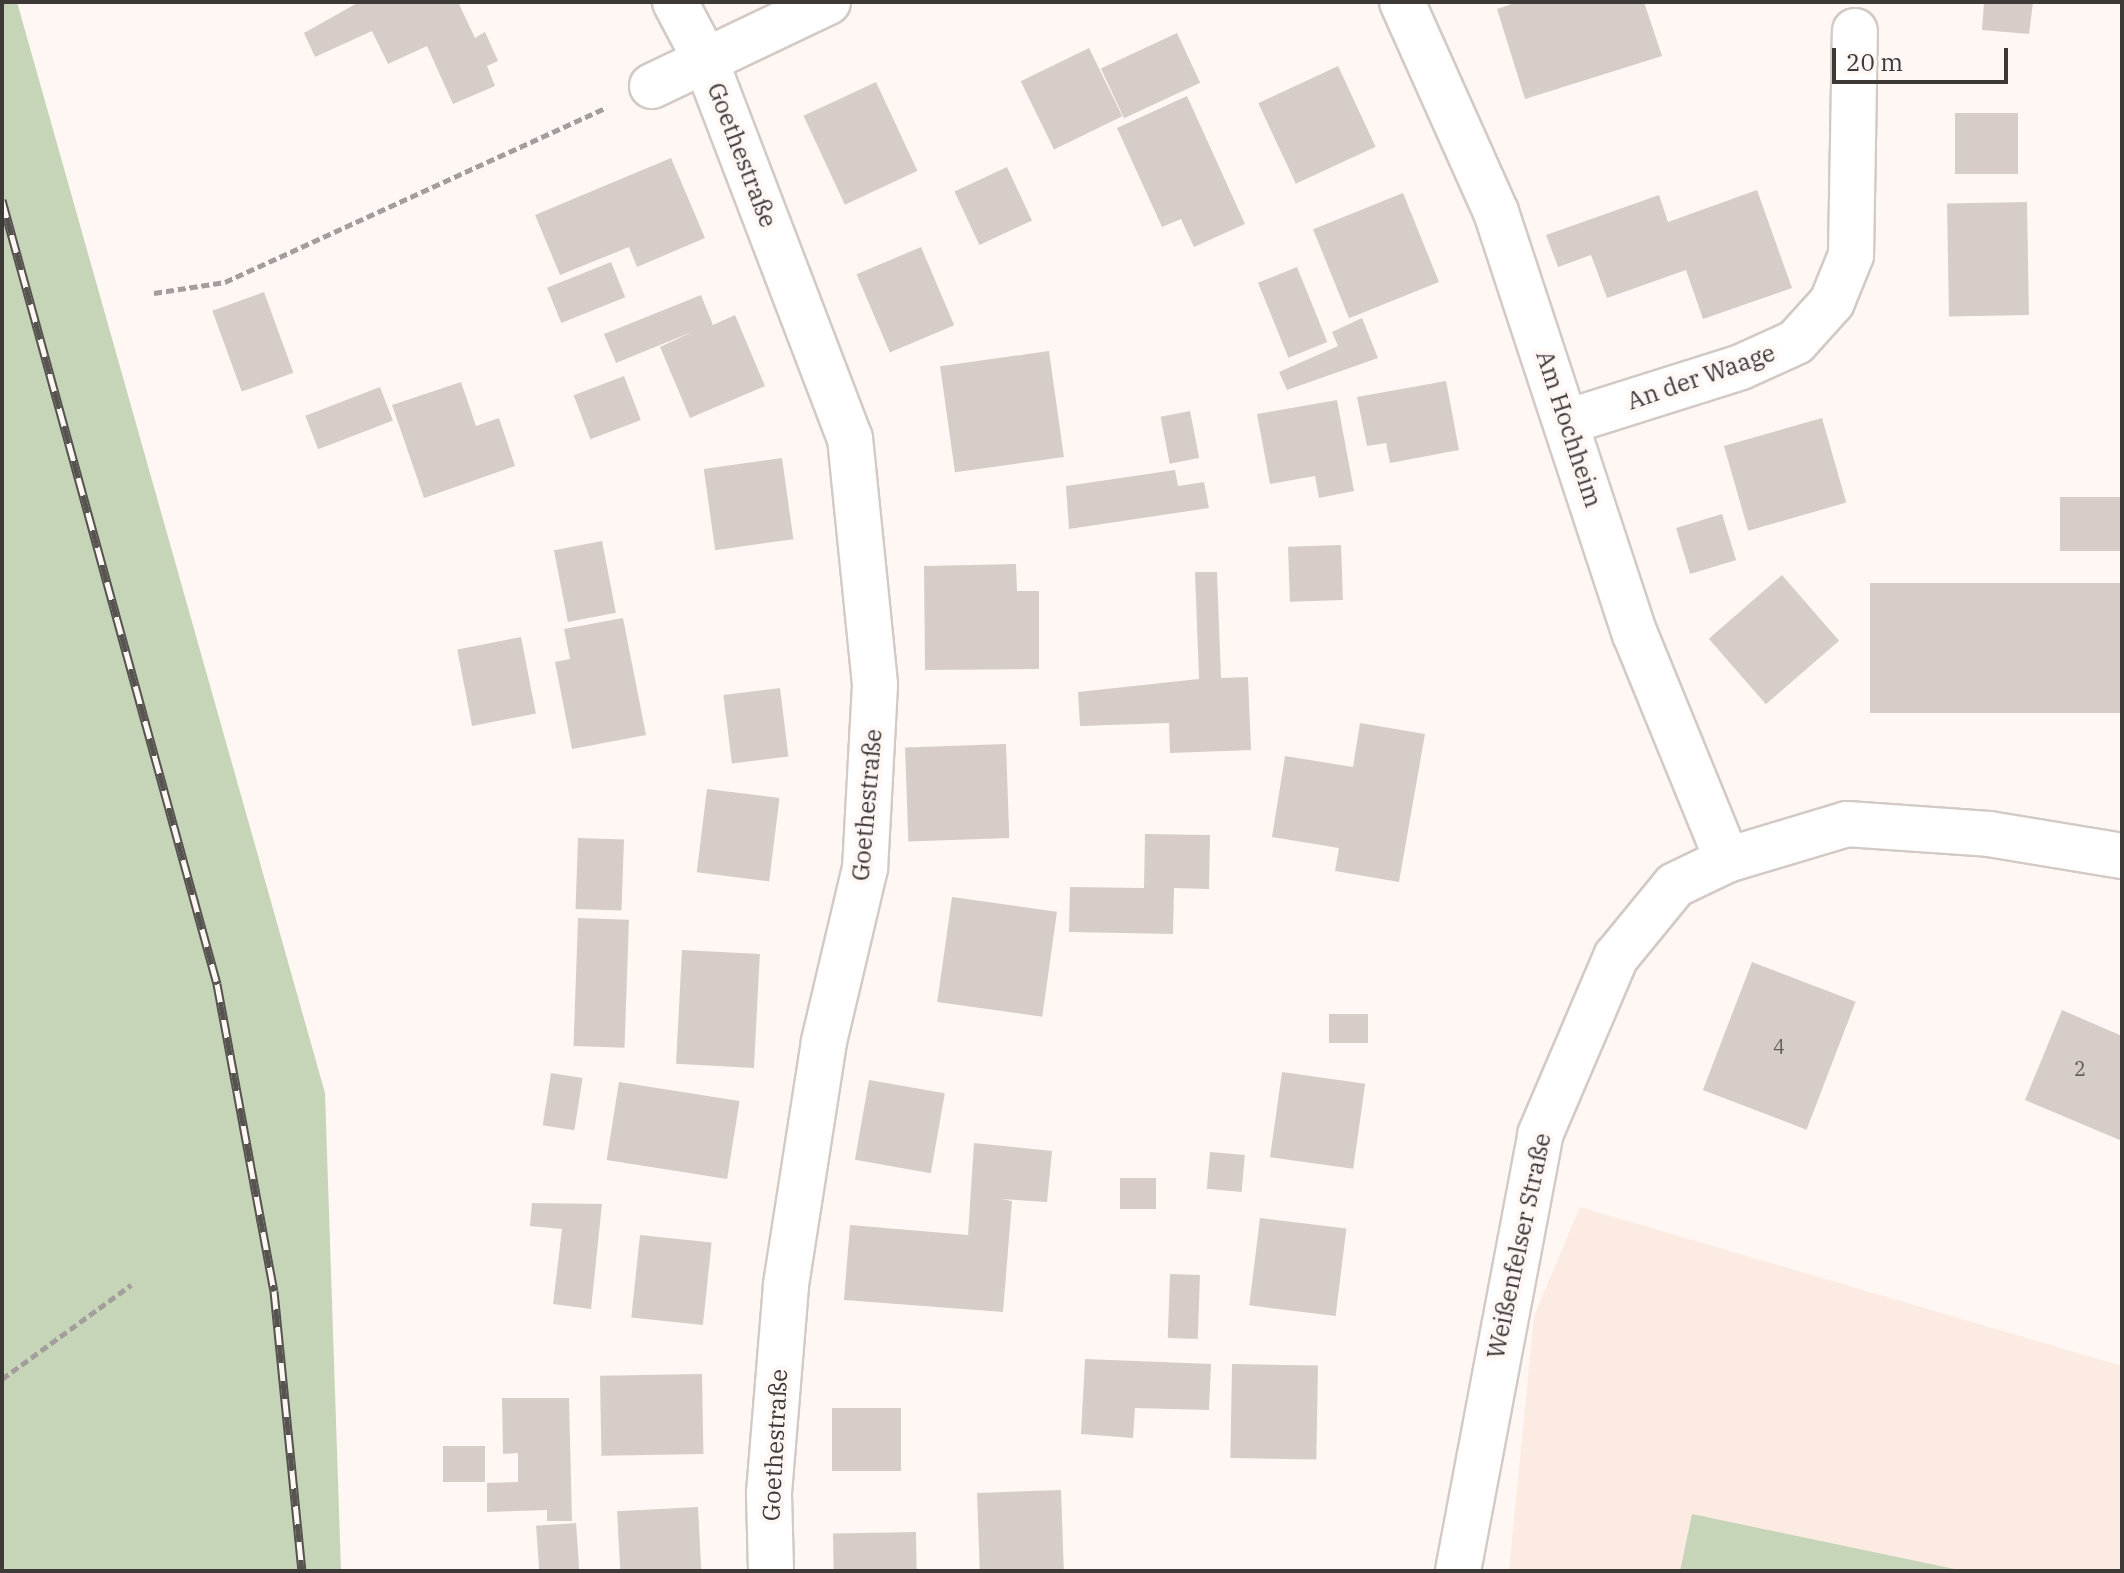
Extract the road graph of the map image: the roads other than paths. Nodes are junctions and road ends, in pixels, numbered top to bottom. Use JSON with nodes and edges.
{"nodes":[{"id":1,"x":675,"y":2,"type":"edge"},
{"id":2,"x":828,"y":2,"type":"edge"},
{"id":3,"x":1402,"y":2,"type":"edge"},
{"id":4,"x":1855,"y":31,"type":"dead end"},
{"id":5,"x":705,"y":59,"type":"junction"},
{"id":6,"x":652,"y":86,"type":"road end"},
{"id":7,"x":1567,"y":422,"type":"junction"},
{"id":8,"x":2122,"y":856,"type":"edge"},
{"id":9,"x":1727,"y":860,"type":"junction"},
{"id":10,"x":771,"y":1571,"type":"edge"},
{"id":11,"x":1458,"y":1571,"type":"edge"}],
"edges":[{"from":1,"to":5,"type":"street","name":"Goethestraße"},
{"from":2,"to":5,"type":"street","name":"Goethestraße"},
{"from":3,"to":7,"type":"street","name":"Am Hochheim"},
{"from":4,"to":7,"type":"street","name":"An der Waage"},
{"from":5,"to":6,"type":"street","name":"Goethestraße"},
{"from":5,"to":10,"type":"street","name":"Goethestraße"},
{"from":7,"to":9,"type":"street","name":"Am Hochheim"},
{"from":8,"to":9,"type":"street","name":"Weißenfelser Straße"},
{"from":9,"to":11,"type":"street","name":"Weißenfelser Straße"}]}
